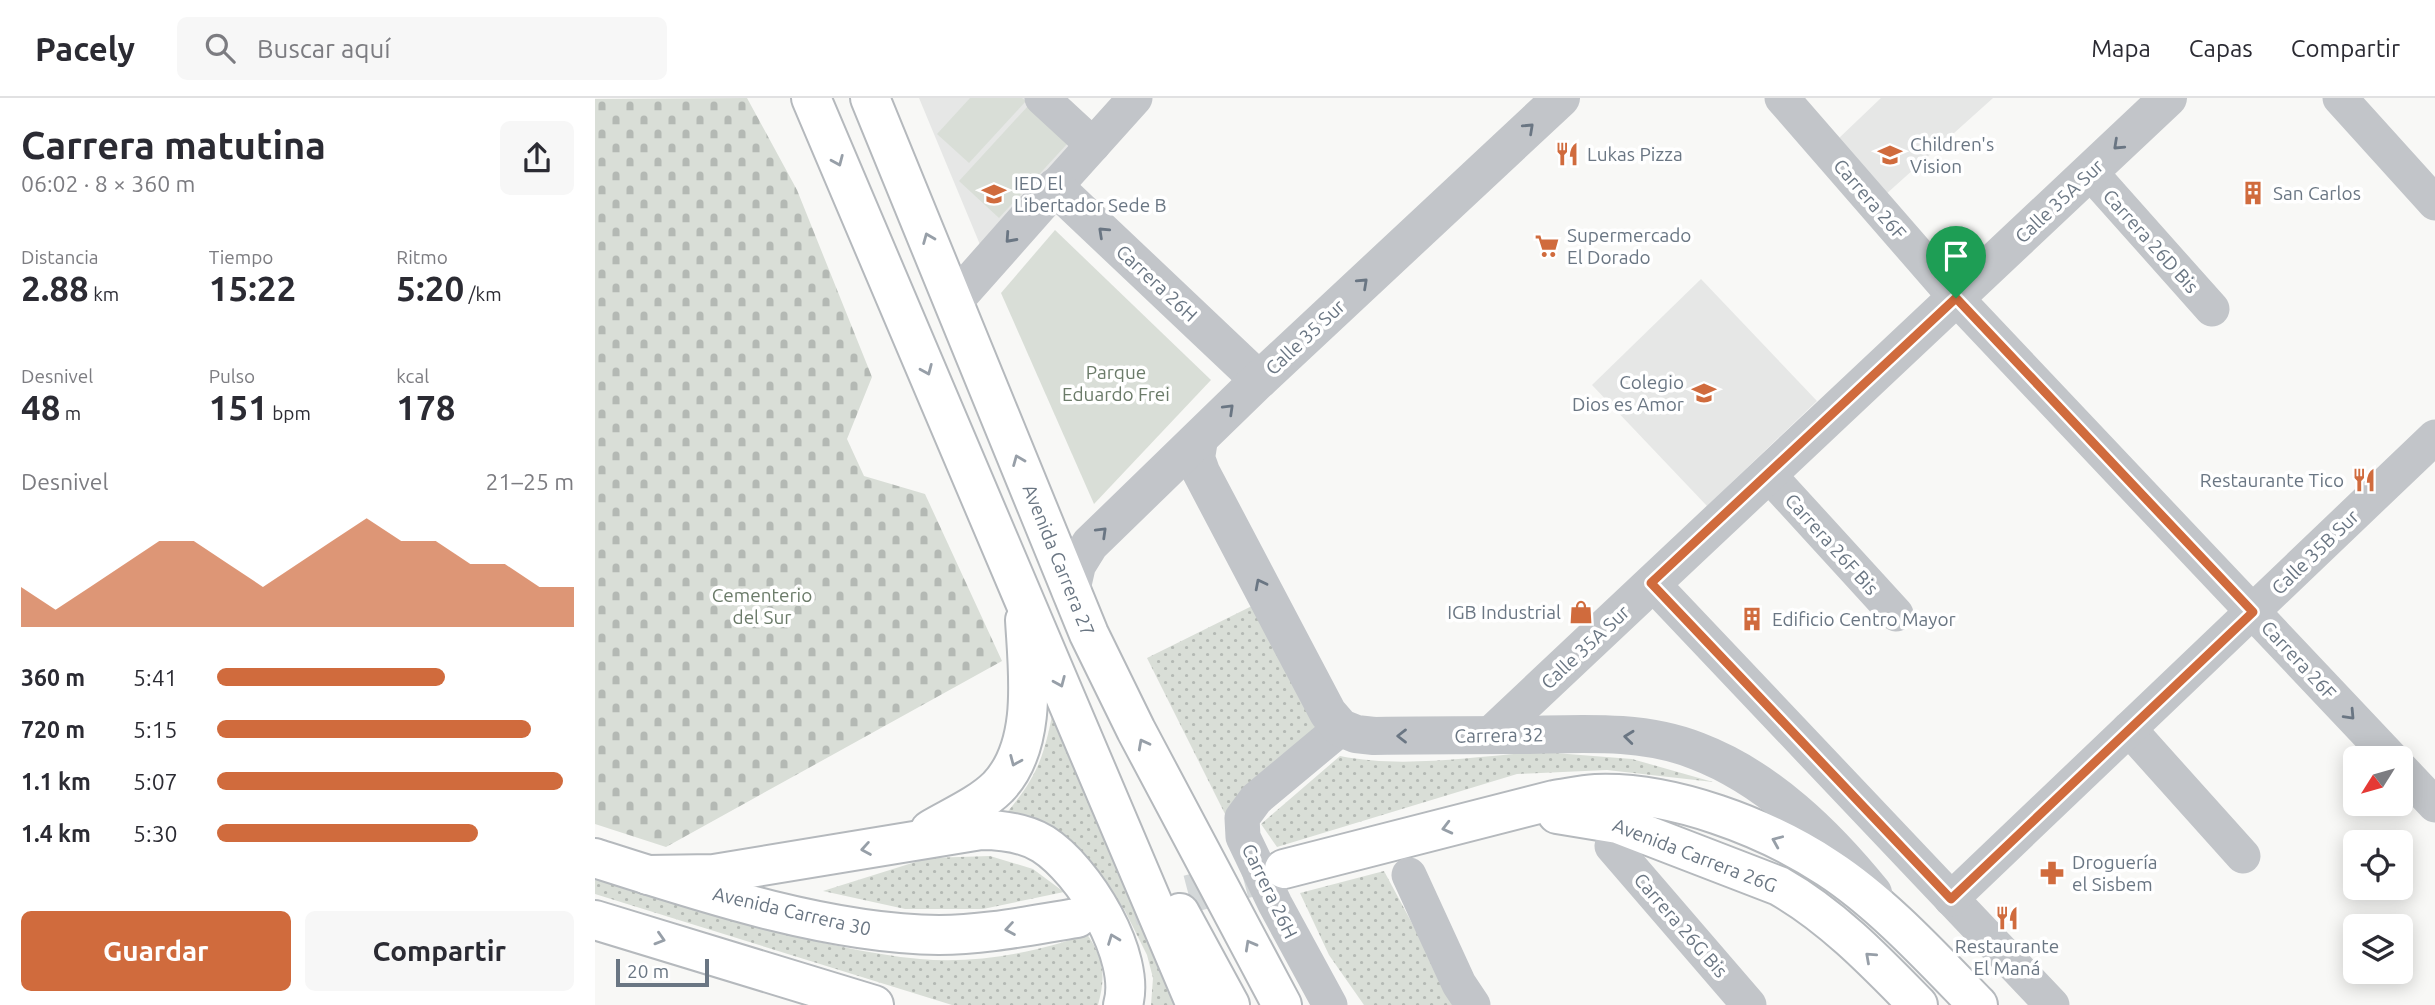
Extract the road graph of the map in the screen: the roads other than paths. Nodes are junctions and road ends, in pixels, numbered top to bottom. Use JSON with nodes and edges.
{"nodes":[{"id":1,"x":811,"y":98,"type":"edge"},
{"id":2,"x":870,"y":98,"type":"edge"},
{"id":3,"x":1042,"y":98,"type":"edge"},
{"id":4,"x":1135,"y":98,"type":"edge"},
{"id":5,"x":1561,"y":98,"type":"edge"},
{"id":6,"x":1781,"y":98,"type":"edge"},
{"id":7,"x":2168,"y":98,"type":"edge"},
{"id":8,"x":2340,"y":98,"type":"edge"},
{"id":9,"x":1093,"y":145,"type":"junction"},
{"id":10,"x":2089,"y":172,"type":"junction"},
{"id":11,"x":1055,"y":187,"type":"junction"},
{"id":12,"x":2435,"y":203,"type":"edge"},
{"id":13,"x":1956,"y":298,"type":"junction"},
{"id":14,"x":954,"y":301,"type":"junction"},
{"id":15,"x":2212,"y":309,"type":"dead end"},
{"id":16,"x":1259,"y":380,"type":"junction"},
{"id":17,"x":2435,"y":437,"type":"edge"},
{"id":18,"x":1199,"y":439,"type":"junction"},
{"id":19,"x":1768,"y":474,"type":"junction"},
{"id":20,"x":1651,"y":583,"type":"junction"},
{"id":21,"x":1070,"y":591,"type":"junction"},
{"id":22,"x":1023,"y":597,"type":"junction"},
{"id":23,"x":2253,"y":612,"type":"junction"},
{"id":24,"x":1896,"y":614,"type":"dead end"},
{"id":25,"x":1341,"y":728,"type":"junction"},
{"id":26,"x":2129,"y":729,"type":"junction"},
{"id":27,"x":1491,"y":735,"type":"junction"},
{"id":28,"x":1085,"y":739,"type":"junction"},
{"id":29,"x":2380,"y":746,"type":"edge"},
{"id":30,"x":2413,"y":782,"type":"edge"},
{"id":31,"x":2435,"y":805,"type":"edge"},
{"id":32,"x":1513,"y":811,"type":"junction"},
{"id":33,"x":911,"y":841,"type":"junction"},
{"id":34,"x":1612,"y":846,"type":"dead end"},
{"id":35,"x":2243,"y":856,"type":"dead end"},
{"id":36,"x":595,"y":858,"type":"edge"},
{"id":37,"x":1285,"y":869,"type":"tunnel mouth"},
{"id":38,"x":648,"y":875,"type":"junction"},
{"id":39,"x":1409,"y":875,"type":"dead end"},
{"id":40,"x":1951,"y":899,"type":"junction"},
{"id":41,"x":1077,"y":918,"type":"tunnel mouth"},
{"id":42,"x":595,"y":920,"type":"edge"},
{"id":43,"x":1910,"y":938,"type":"junction"},
{"id":44,"x":874,"y":1005,"type":"edge"},
{"id":45,"x":1123,"y":1005,"type":"edge"},
{"id":46,"x":1196,"y":1005,"type":"edge"},
{"id":47,"x":1230,"y":1005,"type":"edge"},
{"id":48,"x":1282,"y":1005,"type":"edge"},
{"id":49,"x":1330,"y":1005,"type":"edge"},
{"id":50,"x":1473,"y":1005,"type":"edge"},
{"id":51,"x":1749,"y":1005,"type":"edge"},
{"id":52,"x":1918,"y":1005,"type":"edge"},
{"id":53,"x":1978,"y":1005,"type":"edge"},
{"id":54,"x":2052,"y":1005,"type":"edge"}],
"edges":[{"from":1,"to":22,"type":"main road","one_way":true},
{"from":14,"to":2,"type":"main road","name":"Avenida Carrera 27","one_way":true},
{"from":3,"to":9,"type":"street"},
{"from":4,"to":9,"type":"street"},
{"from":16,"to":5,"type":"street","name":"Calle 35 Sur","one_way":true},
{"from":6,"to":13,"type":"street","name":"Carrera 26F"},
{"from":7,"to":10,"type":"street","name":"Calle 35A Sur","one_way":true},
{"from":8,"to":12,"type":"street"},
{"from":9,"to":11,"type":"street"},
{"from":10,"to":13,"type":"street","name":"Calle 35A Sur"},
{"from":10,"to":15,"type":"street","name":"Carrera 26D Bis"},
{"from":11,"to":14,"type":"street","one_way":true},
{"from":16,"to":11,"type":"street","name":"Carrera 26H","one_way":true},
{"from":13,"to":19,"type":"street","name":"Calle 35A Sur"},
{"from":13,"to":23,"type":"street","name":"Carrera 26F"},
{"from":21,"to":14,"type":"main road","name":"Avenida Carrera 27","one_way":true},
{"from":18,"to":16,"type":"street","name":"Calle 35 Sur","one_way":true},
{"from":17,"to":23,"type":"street","name":"Calle 35B Sur"},
{"from":21,"to":18,"type":"street","name":"Calle 35 Sur","one_way":true},
{"from":25,"to":18,"type":"street","one_way":true},
{"from":19,"to":20,"type":"street","name":"Calle 35A Sur"},
{"from":19,"to":24,"type":"street","name":"Carrera 26F Bis"},
{"from":20,"to":27,"type":"street","name":"Calle 35A Sur"},
{"from":20,"to":40,"type":"street"},
{"from":48,"to":21,"type":"main road","name":"Avenida Carrera 27","one_way":true},
{"from":22,"to":28,"type":"main road","one_way":true},
{"from":22,"to":33,"type":"main road","one_way":true},
{"from":23,"to":26,"type":"street","name":"Calle 35B Sur"},
{"from":23,"to":29,"type":"street","name":"Carrera 26F","one_way":true},
{"from":27,"to":25,"type":"street","name":"Carrera 32","one_way":true},
{"from":25,"to":49,"type":"street","name":"Carrera 26H"},
{"from":26,"to":35,"type":"street"},
{"from":26,"to":40,"type":"street","name":"Calle 35B Sur"},
{"from":43,"to":27,"type":"street","name":"Carrera 32","one_way":true},
{"from":28,"to":46,"type":"main road"},
{"from":28,"to":47,"type":"main road"},
{"from":30,"to":31,"type":"street"},
{"from":32,"to":37,"type":"main road","name":"Avenida Carrera 26G","one_way":true},
{"from":43,"to":32,"type":"main road","name":"Avenida Carrera 26G","one_way":true},
{"from":52,"to":32,"type":"main road","name":"Avenida Carrera 26G","one_way":true},
{"from":33,"to":38,"type":"main road","one_way":true},
{"from":45,"to":33,"type":"main road","one_way":true},
{"from":34,"to":51,"type":"street","name":"Carrera 26G Bis"},
{"from":36,"to":38,"type":"main road","name":"Avenida Carrera 30"},
{"from":41,"to":38,"type":"main road","name":"Avenida Carrera 30","one_way":true},
{"from":39,"to":50,"type":"street"},
{"from":40,"to":54,"type":"street"},
{"from":42,"to":44,"type":"main road","one_way":true},
{"from":43,"to":53,"type":"main road","name":"Avenida Carrera 26G"}]}
